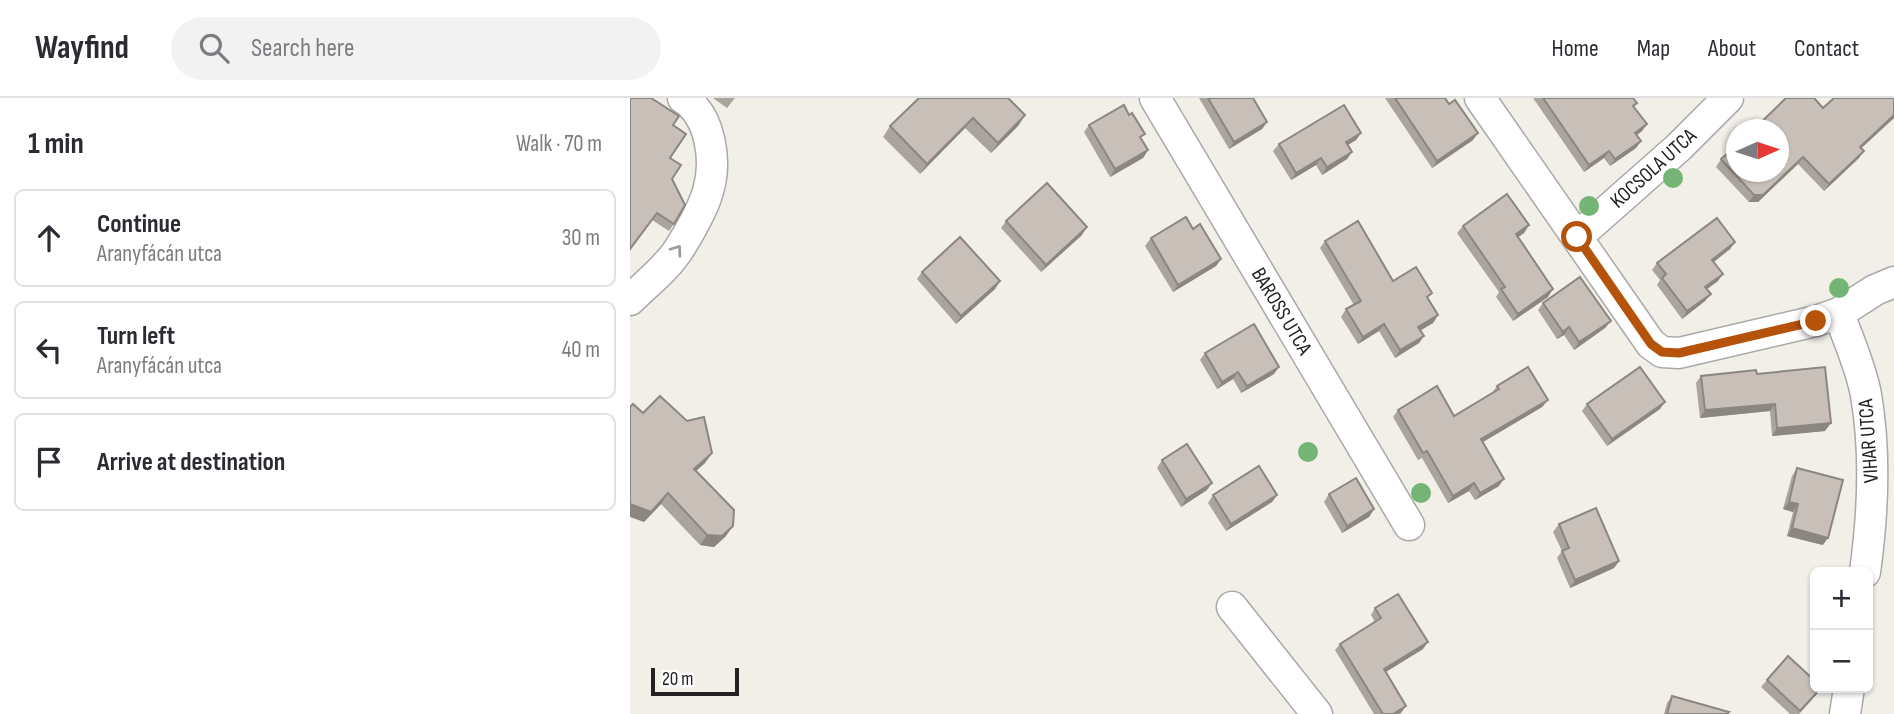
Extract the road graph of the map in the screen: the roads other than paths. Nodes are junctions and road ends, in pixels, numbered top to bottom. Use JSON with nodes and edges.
{"nodes":[{"id":1,"x":683,"y":98,"type":"edge"},
{"id":2,"x":1155,"y":98,"type":"edge"},
{"id":3,"x":1480,"y":98,"type":"edge"},
{"id":4,"x":1728,"y":98,"type":"edge"},
{"id":5,"x":1577,"y":237,"type":"junction"},
{"id":6,"x":1894,"y":282,"type":"edge"},
{"id":7,"x":630,"y":300,"type":"edge"},
{"id":8,"x":1839,"y":313,"type":"junction"},
{"id":9,"x":1409,"y":525,"type":"dead end"},
{"id":10,"x":1866,"y":567,"type":"edge"},
{"id":11,"x":1232,"y":607,"type":"dead end"},
{"id":12,"x":1848,"y":693,"type":"edge"},
{"id":13,"x":1317,"y":714,"type":"edge"},
{"id":14,"x":1845,"y":714,"type":"edge"}],
"edges":[{"from":7,"to":1,"type":"street","one_way":true},
{"from":2,"to":9,"type":"street","name":"BAROSS UTCA"},
{"from":3,"to":5,"type":"street"},
{"from":4,"to":5,"type":"street","name":"KOCSOLA UTCA"},
{"from":5,"to":8,"type":"street"},
{"from":6,"to":8,"type":"street"},
{"from":8,"to":10,"type":"street","name":"VIHAR UTCA"},
{"from":11,"to":13,"type":"street"},
{"from":12,"to":14,"type":"street"}]}
